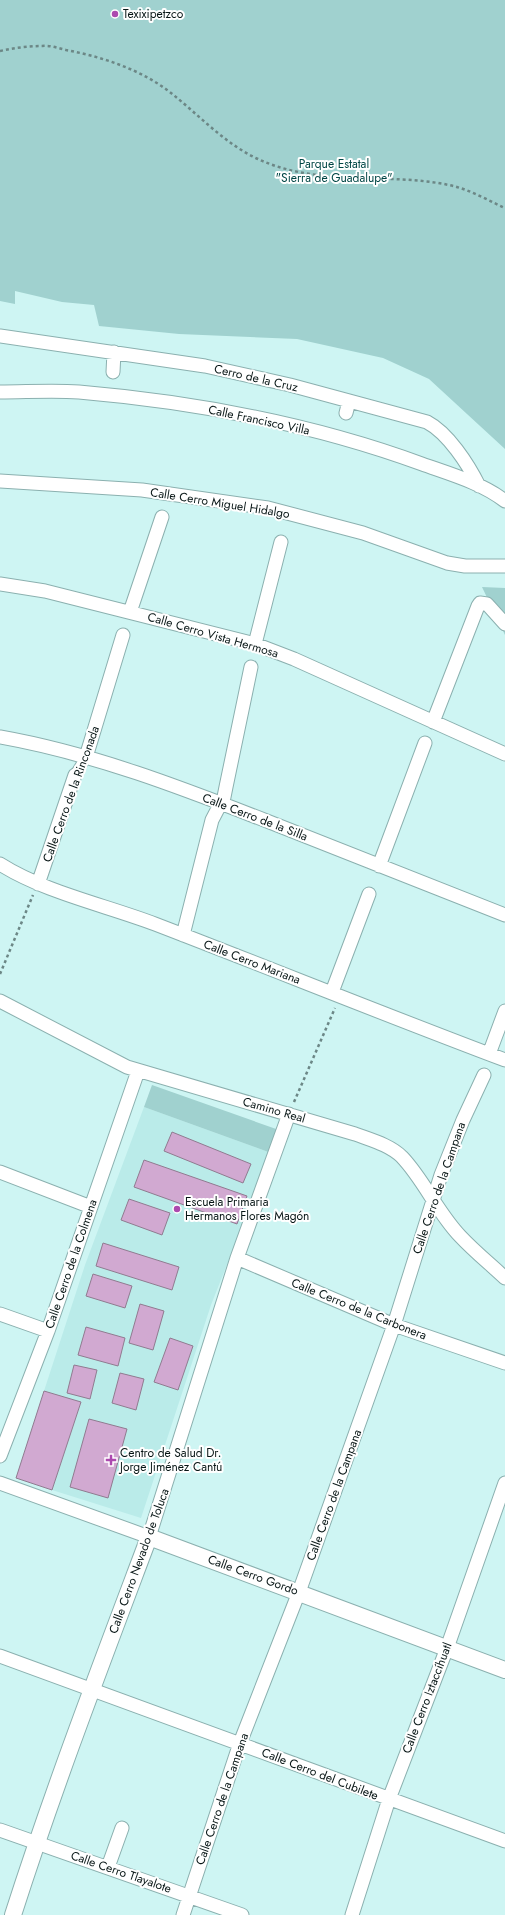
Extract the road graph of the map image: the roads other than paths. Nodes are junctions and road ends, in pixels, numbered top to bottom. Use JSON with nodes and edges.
{"nodes":[{"id":1,"x":0,"y":336,"type":"edge"},
{"id":2,"x":114,"y":352,"type":"junction"},
{"id":3,"x":113,"y":372,"type":"dead end"},
{"id":4,"x":0,"y":392,"type":"edge"},
{"id":5,"x":0,"y":481,"type":"edge"},
{"id":6,"x":479,"y":486,"type":"junction"},
{"id":7,"x":505,"y":501,"type":"edge"},
{"id":8,"x":162,"y":517,"type":"dead end"},
{"id":9,"x":281,"y":542,"type":"dead end"},
{"id":10,"x":505,"y":566,"type":"edge"},
{"id":11,"x":0,"y":584,"type":"edge"},
{"id":12,"x":130,"y":612,"type":"junction"},
{"id":13,"x":505,"y":624,"type":"edge"},
{"id":14,"x":123,"y":635,"type":"dead end"},
{"id":15,"x":254,"y":644,"type":"junction"},
{"id":16,"x":250,"y":667,"type":"dead end"},
{"id":17,"x":433,"y":722,"type":"junction"},
{"id":18,"x":0,"y":737,"type":"edge"},
{"id":19,"x":425,"y":743,"type":"dead end"},
{"id":20,"x":505,"y":754,"type":"edge"},
{"id":21,"x":86,"y":757,"type":"junction"},
{"id":22,"x":75,"y":775,"type":"joint"},
{"id":23,"x":219,"y":802,"type":"junction"},
{"id":24,"x":0,"y":864,"type":"edge"},
{"id":25,"x":380,"y":866,"type":"junction"},
{"id":26,"x":38,"y":884,"type":"junction"},
{"id":27,"x":369,"y":894,"type":"dead end"},
{"id":28,"x":505,"y":915,"type":"edge"},
{"id":29,"x":183,"y":935,"type":"junction"},
{"id":30,"x":332,"y":992,"type":"junction"},
{"id":31,"x":0,"y":1001,"type":"edge"},
{"id":32,"x":505,"y":1011,"type":"edge"},
{"id":33,"x":489,"y":1054,"type":"junction"},
{"id":34,"x":505,"y":1060,"type":"edge"},
{"id":35,"x":138,"y":1071,"type":"junction"},
{"id":36,"x":484,"y":1075,"type":"dead end"},
{"id":37,"x":288,"y":1114,"type":"junction"},
{"id":38,"x":0,"y":1172,"type":"edge"},
{"id":39,"x":432,"y":1201,"type":"junction"},
{"id":40,"x":91,"y":1207,"type":"junction"},
{"id":41,"x":237,"y":1258,"type":"junction"},
{"id":42,"x":505,"y":1278,"type":"edge"},
{"id":43,"x":0,"y":1314,"type":"edge"},
{"id":44,"x":394,"y":1325,"type":"junction"},
{"id":45,"x":48,"y":1331,"type":"junction"},
{"id":46,"x":505,"y":1363,"type":"edge"},
{"id":47,"x":0,"y":1456,"type":"edge"},
{"id":48,"x":0,"y":1483,"type":"edge"},
{"id":49,"x":505,"y":1483,"type":"edge"},
{"id":50,"x":150,"y":1537,"type":"junction"},
{"id":51,"x":299,"y":1592,"type":"junction"},
{"id":52,"x":447,"y":1648,"type":"junction"},
{"id":53,"x":0,"y":1656,"type":"edge"},
{"id":54,"x":505,"y":1670,"type":"edge"},
{"id":55,"x":92,"y":1690,"type":"junction"},
{"id":56,"x":240,"y":1744,"type":"junction"},
{"id":57,"x":389,"y":1799,"type":"junction"},
{"id":58,"x":122,"y":1828,"type":"dead end"},
{"id":59,"x":0,"y":1830,"type":"edge"},
{"id":60,"x":505,"y":1841,"type":"edge"},
{"id":61,"x":36,"y":1843,"type":"junction"},
{"id":62,"x":108,"y":1867,"type":"junction"},
{"id":63,"x":190,"y":1895,"type":"junction"},
{"id":64,"x":13,"y":1915,"type":"edge"},
{"id":65,"x":183,"y":1915,"type":"edge"},
{"id":66,"x":242,"y":1915,"type":"edge"},
{"id":67,"x":352,"y":1915,"type":"edge"}],
"edges":[{"from":1,"to":2,"type":"street","name":"Cerro de la Cruz"},
{"from":2,"to":3,"type":"street"},
{"from":2,"to":6,"type":"street","name":"Cerro de la Cruz"},
{"from":4,"to":6,"type":"street","name":"Calle Francisco Villa"},
{"from":5,"to":10,"type":"street","name":"Calle Cerro Miguel Hidalgo"},
{"from":6,"to":7,"type":"street","name":"Calle Francisco Villa"},
{"from":8,"to":12,"type":"street"},
{"from":9,"to":15,"type":"street"},
{"from":11,"to":12,"type":"street","name":"Calle Cerro Vista Hermosa"},
{"from":12,"to":15,"type":"street","name":"Calle Cerro Vista Hermosa"},
{"from":13,"to":17,"type":"street"},
{"from":14,"to":21,"type":"street","name":"Calle Cerro de la Rinconada"},
{"from":15,"to":17,"type":"street","name":"Calle Cerro Vista Hermosa"},
{"from":16,"to":23,"type":"street"},
{"from":17,"to":20,"type":"street","name":"Calle Cerro Vista Hermosa"},
{"from":18,"to":21,"type":"street","name":"Calle Cerro de la Silla"},
{"from":19,"to":25,"type":"street"},
{"from":21,"to":22,"type":"street","name":"Calle Cerro de la Rinconada"},
{"from":21,"to":23,"type":"street","name":"Calle Cerro de la Silla"},
{"from":22,"to":26,"type":"street","name":"Calle Cerro de la Rinconada"},
{"from":23,"to":25,"type":"street","name":"Calle Cerro de la Silla"},
{"from":23,"to":29,"type":"street"},
{"from":24,"to":26,"type":"street","name":"Calle Cerro Mariana"},
{"from":25,"to":28,"type":"street","name":"Calle Cerro de la Silla"},
{"from":26,"to":29,"type":"street","name":"Calle Cerro Mariana"},
{"from":27,"to":30,"type":"street"},
{"from":29,"to":30,"type":"street","name":"Calle Cerro Mariana"},
{"from":30,"to":33,"type":"street","name":"Calle Cerro Mariana"},
{"from":31,"to":35,"type":"street","name":"Camino Real"},
{"from":32,"to":33,"type":"street"},
{"from":33,"to":34,"type":"street","name":"Calle Cerro Mariana"},
{"from":35,"to":37,"type":"street","name":"Camino Real"},
{"from":35,"to":40,"type":"street","name":"Calle Cerro de la Colmena"},
{"from":36,"to":39,"type":"street","name":"Calle Cerro de la Campana"},
{"from":37,"to":39,"type":"street","name":"Camino Real"},
{"from":37,"to":41,"type":"street","name":"Calle Cerro Nevado de Toluca"},
{"from":38,"to":40,"type":"street"},
{"from":39,"to":42,"type":"street","name":"Camino Real"},
{"from":39,"to":44,"type":"street","name":"Calle Cerro de la Campana"},
{"from":40,"to":45,"type":"street","name":"Calle Cerro de la Colmena"},
{"from":41,"to":44,"type":"street","name":"Calle Cerro de la Carbonera"},
{"from":41,"to":50,"type":"street","name":"Calle Cerro Nevado de Toluca"},
{"from":43,"to":45,"type":"street"},
{"from":44,"to":46,"type":"street","name":"Calle Cerro de la Carbonera"},
{"from":44,"to":51,"type":"street","name":"Calle Cerro de la Campana"},
{"from":45,"to":47,"type":"street","name":"Calle Cerro de la Colmena"},
{"from":48,"to":50,"type":"street","name":"Calle Cerro Gordo"},
{"from":49,"to":52,"type":"street","name":"Calle Cerro Iztaccíhuatl"},
{"from":50,"to":51,"type":"street","name":"Calle Cerro Gordo"},
{"from":50,"to":55,"type":"street","name":"Calle Cerro Nevado de Toluca"},
{"from":51,"to":52,"type":"street","name":"Calle Cerro Gordo"},
{"from":51,"to":56,"type":"street","name":"Calle Cerro de la Campana"},
{"from":52,"to":54,"type":"street","name":"Calle Cerro Gordo"},
{"from":52,"to":57,"type":"street","name":"Calle Cerro Iztaccíhuatl"},
{"from":53,"to":55,"type":"street","name":"Calle Cerro del Cubilete"},
{"from":55,"to":56,"type":"street","name":"Calle Cerro del Cubilete"},
{"from":55,"to":61,"type":"street","name":"Calle Cerro Nevado de Toluca"},
{"from":56,"to":57,"type":"street","name":"Calle Cerro del Cubilete"},
{"from":56,"to":63,"type":"street","name":"Calle Cerro de la Campana"},
{"from":57,"to":60,"type":"street","name":"Calle Cerro del Cubilete"},
{"from":57,"to":67,"type":"street","name":"Calle Cerro Iztaccíhuatl"},
{"from":58,"to":62,"type":"street"},
{"from":59,"to":61,"type":"street","name":"Calle Cerro Tlayalote"},
{"from":61,"to":62,"type":"street","name":"Calle Cerro Tlayalote"},
{"from":61,"to":64,"type":"street","name":"Calle Cerro Nevado de Toluca"},
{"from":62,"to":63,"type":"street","name":"Calle Cerro Tlayalote"},
{"from":63,"to":65,"type":"street","name":"Calle Cerro de la Campana"},
{"from":63,"to":66,"type":"street","name":"Calle Cerro Tlayalote"}]}
